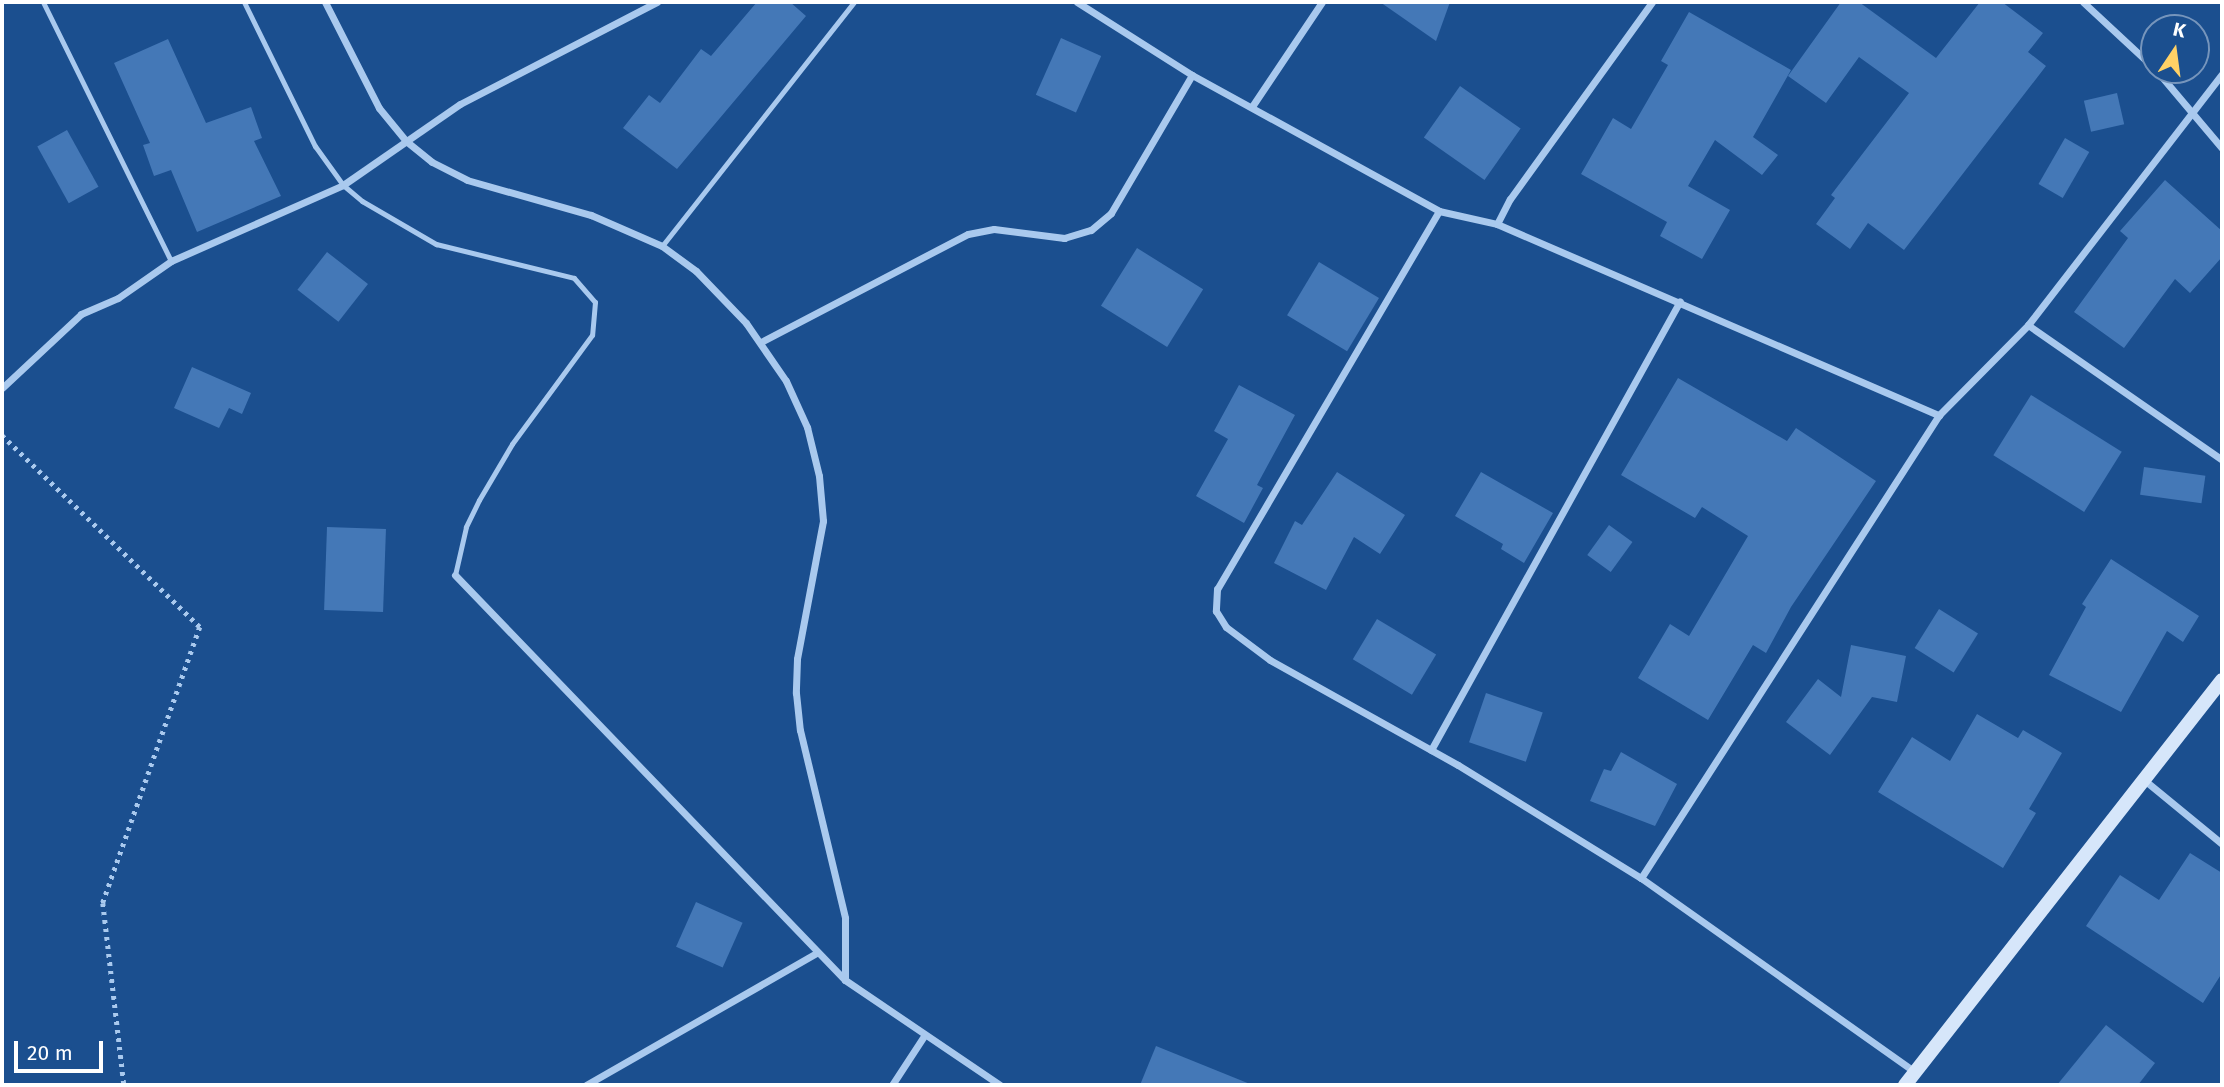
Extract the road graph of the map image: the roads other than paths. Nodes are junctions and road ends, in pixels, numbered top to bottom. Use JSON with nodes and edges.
{"nodes":[{"id":1,"x":43,"y":2,"type":"edge"},
{"id":2,"x":244,"y":2,"type":"edge"},
{"id":3,"x":325,"y":2,"type":"edge"},
{"id":4,"x":657,"y":2,"type":"edge"},
{"id":5,"x":854,"y":2,"type":"edge"},
{"id":6,"x":1077,"y":2,"type":"edge"},
{"id":7,"x":1322,"y":2,"type":"edge"},
{"id":8,"x":1652,"y":2,"type":"edge"},
{"id":9,"x":2083,"y":2,"type":"edge"},
{"id":10,"x":2140,"y":55,"type":"edge"},
{"id":11,"x":2222,"y":74,"type":"edge"},
{"id":12,"x":1192,"y":75,"type":"junction"},
{"id":13,"x":2168,"y":84,"type":"edge"},
{"id":14,"x":1253,"y":105,"type":"junction"},
{"id":15,"x":2192,"y":111,"type":"junction"},
{"id":16,"x":406,"y":141,"type":"junction"},
{"id":17,"x":2222,"y":148,"type":"edge"},
{"id":18,"x":343,"y":185,"type":"junction"},
{"id":19,"x":1440,"y":211,"type":"junction"},
{"id":20,"x":1497,"y":224,"type":"junction"},
{"id":21,"x":662,"y":246,"type":"junction"},
{"id":22,"x":171,"y":261,"type":"junction"},
{"id":23,"x":1680,"y":301,"type":"junction"},
{"id":24,"x":2028,"y":325,"type":"junction"},
{"id":25,"x":761,"y":342,"type":"junction"},
{"id":26,"x":2,"y":388,"type":"edge"},
{"id":27,"x":1939,"y":415,"type":"junction"},
{"id":28,"x":2222,"y":460,"type":"edge"},
{"id":29,"x":455,"y":575,"type":"joint"},
{"id":30,"x":2222,"y":680,"type":"edge"},
{"id":31,"x":1431,"y":750,"type":"junction"},
{"id":32,"x":2142,"y":779,"type":"junction"},
{"id":33,"x":2222,"y":844,"type":"edge"},
{"id":34,"x":1641,"y":878,"type":"junction"},
{"id":35,"x":818,"y":952,"type":"junction"},
{"id":36,"x":845,"y":980,"type":"junction"},
{"id":37,"x":924,"y":1036,"type":"junction"},
{"id":38,"x":1915,"y":1072,"type":"junction"},
{"id":39,"x":586,"y":1085,"type":"edge"},
{"id":40,"x":892,"y":1085,"type":"edge"},
{"id":41,"x":999,"y":1085,"type":"edge"},
{"id":42,"x":1905,"y":1085,"type":"edge"}],
"edges":[{"from":1,"to":22,"type":"lane"},
{"from":2,"to":18,"type":"lane"},
{"from":3,"to":16,"type":"street"},
{"from":4,"to":16,"type":"street"},
{"from":5,"to":21,"type":"lane"},
{"from":6,"to":12,"type":"street"},
{"from":7,"to":14,"type":"street"},
{"from":8,"to":20,"type":"street"},
{"from":9,"to":10,"type":"street"},
{"from":11,"to":15,"type":"street"},
{"from":12,"to":14,"type":"street"},
{"from":12,"to":25,"type":"street"},
{"from":13,"to":15,"type":"street"},
{"from":14,"to":19,"type":"street"},
{"from":15,"to":17,"type":"street"},
{"from":15,"to":24,"type":"street"},
{"from":16,"to":18,"type":"street"},
{"from":16,"to":21,"type":"street"},
{"from":18,"to":22,"type":"street"},
{"from":18,"to":29,"type":"lane"},
{"from":19,"to":20,"type":"street"},
{"from":19,"to":31,"type":"street"},
{"from":20,"to":23,"type":"street"},
{"from":21,"to":25,"type":"street"},
{"from":22,"to":26,"type":"street"},
{"from":23,"to":27,"type":"street"},
{"from":23,"to":31,"type":"street"},
{"from":24,"to":27,"type":"street"},
{"from":24,"to":28,"type":"street"},
{"from":25,"to":36,"type":"street"},
{"from":27,"to":34,"type":"street"},
{"from":29,"to":35,"type":"street"},
{"from":30,"to":32,"type":"street"},
{"from":31,"to":34,"type":"street"},
{"from":32,"to":33,"type":"street"},
{"from":32,"to":38,"type":"street"},
{"from":34,"to":38,"type":"street"},
{"from":35,"to":36,"type":"street"},
{"from":35,"to":39,"type":"street"},
{"from":36,"to":37,"type":"street"},
{"from":37,"to":40,"type":"street"},
{"from":37,"to":41,"type":"street"},
{"from":38,"to":42,"type":"street"}]}
